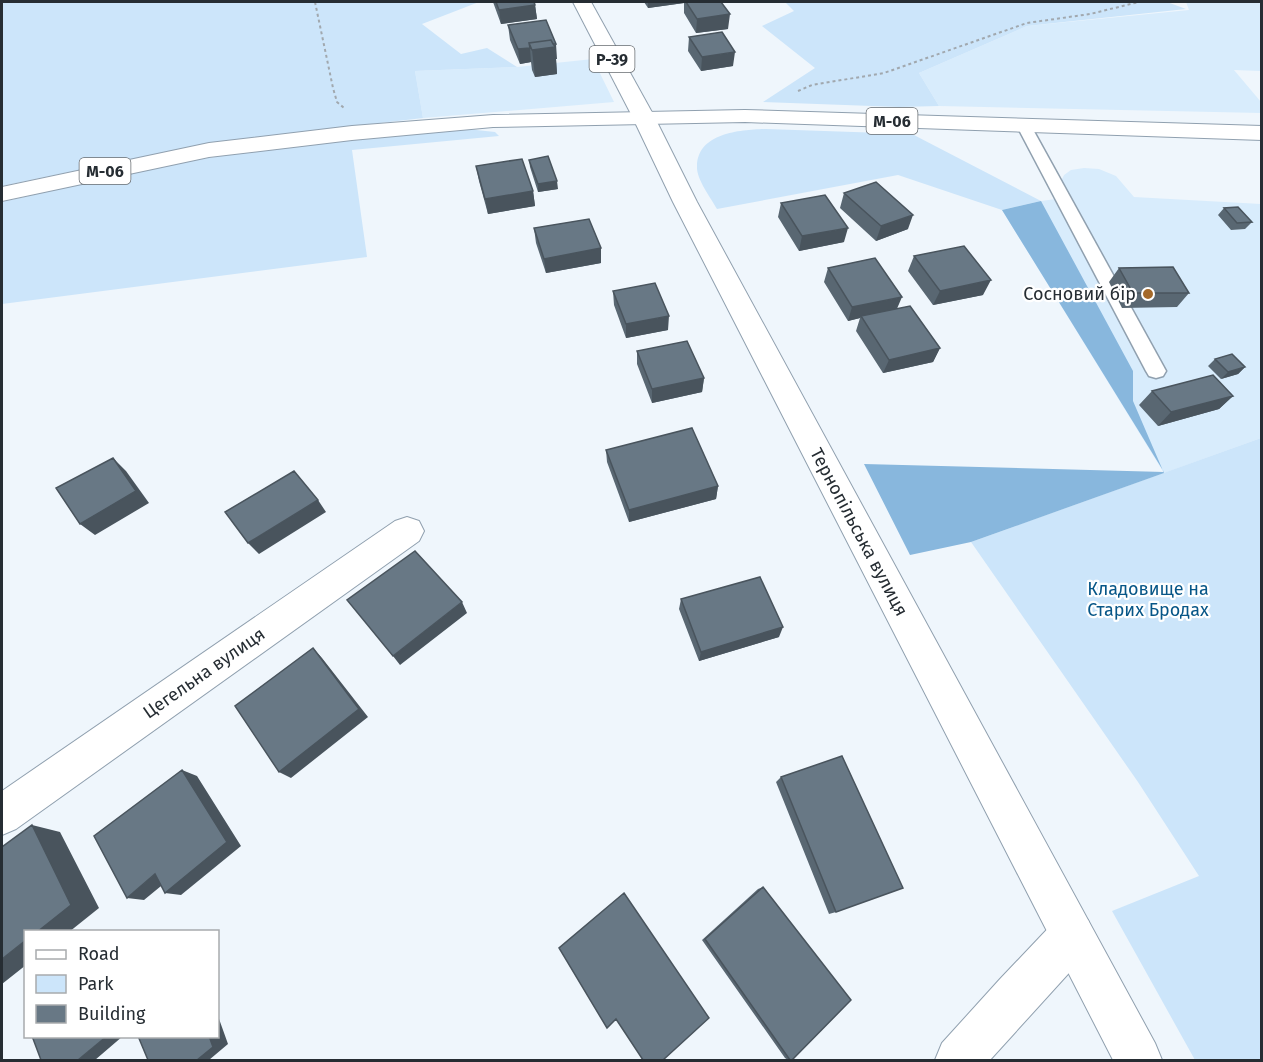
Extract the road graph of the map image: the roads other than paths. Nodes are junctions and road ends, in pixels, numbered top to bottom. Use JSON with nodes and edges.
{"nodes":[{"id":1,"x":582,"y":2,"type":"edge"},
{"id":2,"x":643,"y":116,"type":"junction"},
{"id":3,"x":1024,"y":126,"type":"junction"},
{"id":4,"x":1262,"y":133,"type":"edge"},
{"id":5,"x":2,"y":194,"type":"edge"},
{"id":6,"x":1156,"y":371,"type":"dead end"},
{"id":7,"x":406,"y":531,"type":"dead end"},
{"id":8,"x":2,"y":815,"type":"edge"},
{"id":9,"x":1072,"y":936,"type":"junction"},
{"id":10,"x":959,"y":1060,"type":"edge"},
{"id":11,"x":1138,"y":1060,"type":"edge"}],
"edges":[{"from":1,"to":2,"type":"main road","name":"Тернопільська вулиця","number":"Р-39"},
{"from":2,"to":3,"type":"main road","number":"М-06"},
{"from":2,"to":5,"type":"main road","number":"М-06"},
{"from":2,"to":9,"type":"main road","name":"Тернопільська вулиця"},
{"from":3,"to":4,"type":"main road","number":"М-06"},
{"from":3,"to":6,"type":"lane"},
{"from":7,"to":8,"type":"main road","name":"Цегельна вулиця"},
{"from":9,"to":10,"type":"main road"},
{"from":9,"to":11,"type":"main road","name":"Тернопільська вулиця"}]}
